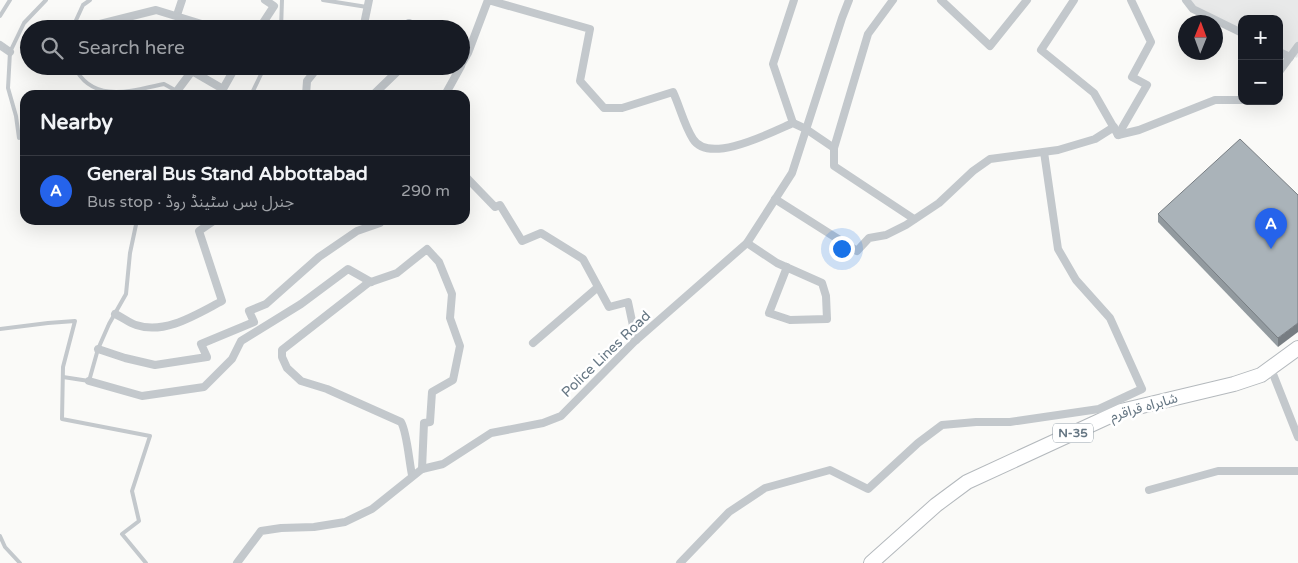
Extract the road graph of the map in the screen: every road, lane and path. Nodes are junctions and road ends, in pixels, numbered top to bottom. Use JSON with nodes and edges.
{"nodes":[{"id":1,"x":10,"y":0,"type":"edge"},
{"id":2,"x":46,"y":0,"type":"edge"},
{"id":3,"x":90,"y":0,"type":"edge"},
{"id":4,"x":182,"y":0,"type":"edge"},
{"id":5,"x":265,"y":0,"type":"edge"},
{"id":6,"x":282,"y":0,"type":"edge"},
{"id":7,"x":322,"y":0,"type":"edge"},
{"id":8,"x":359,"y":0,"type":"edge"},
{"id":9,"x":794,"y":0,"type":"edge"},
{"id":10,"x":849,"y":0,"type":"edge"},
{"id":11,"x":894,"y":0,"type":"edge"},
{"id":12,"x":941,"y":0,"type":"edge"},
{"id":13,"x":1027,"y":0,"type":"edge"},
{"id":14,"x":1074,"y":0,"type":"edge"},
{"id":15,"x":1131,"y":0,"type":"edge"},
{"id":16,"x":1186,"y":0,"type":"edge"},
{"id":17,"x":368,"y":3,"type":"edge"},
{"id":18,"x":177,"y":15,"type":"junction"},
{"id":19,"x":0,"y":16,"type":"edge"},
{"id":20,"x":27,"y":20,"type":"edge"},
{"id":21,"x":76,"y":20,"type":"edge"},
{"id":22,"x":116,"y":20,"type":"edge"},
{"id":23,"x":192,"y":20,"type":"edge"},
{"id":24,"x":265,"y":20,"type":"edge"},
{"id":25,"x":281,"y":20,"type":"edge"},
{"id":26,"x":365,"y":20,"type":"edge"},
{"id":27,"x":20,"y":31,"type":"edge"},
{"id":28,"x":1238,"y":31,"type":"edge"},
{"id":29,"x":470,"y":43,"type":"edge"},
{"id":30,"x":0,"y":45,"type":"edge"},
{"id":31,"x":1298,"y":46,"type":"edge"},
{"id":32,"x":10,"y":52,"type":"junction"},
{"id":33,"x":1283,"y":54,"type":"edge"},
{"id":34,"x":1290,"y":57,"type":"junction"},
{"id":35,"x":1283,"y":67,"type":"edge"},
{"id":36,"x":78,"y":75,"type":"edge"},
{"id":37,"x":189,"y":75,"type":"edge"},
{"id":38,"x":199,"y":75,"type":"edge"},
{"id":39,"x":231,"y":75,"type":"edge"},
{"id":40,"x":261,"y":75,"type":"edge"},
{"id":41,"x":312,"y":75,"type":"edge"},
{"id":42,"x":394,"y":75,"type":"edge"},
{"id":43,"x":455,"y":75,"type":"edge"},
{"id":44,"x":98,"y":90,"type":"edge"},
{"id":45,"x":134,"y":90,"type":"edge"},
{"id":46,"x":173,"y":90,"type":"edge"},
{"id":47,"x":180,"y":90,"type":"edge"},
{"id":48,"x":253,"y":90,"type":"edge"},
{"id":49,"x":306,"y":90,"type":"edge"},
{"id":50,"x":378,"y":90,"type":"edge"},
{"id":51,"x":447,"y":90,"type":"edge"},
{"id":52,"x":1238,"y":100,"type":"edge"},
{"id":53,"x":793,"y":123,"type":"junction"},
{"id":54,"x":1114,"y":127,"type":"junction"},
{"id":55,"x":806,"y":128,"type":"junction"},
{"id":56,"x":1118,"y":136,"type":"junction"},
{"id":57,"x":19,"y":138,"type":"dead end"},
{"id":58,"x":834,"y":148,"type":"junction"},
{"id":59,"x":1044,"y":152,"type":"junction"},
{"id":60,"x":470,"y":181,"type":"edge"},
{"id":61,"x":775,"y":199,"type":"junction"},
{"id":62,"x":914,"y":219,"type":"junction"},
{"id":63,"x":136,"y":225,"type":"edge"},
{"id":64,"x":208,"y":225,"type":"edge"},
{"id":65,"x":377,"y":225,"type":"edge"},
{"id":66,"x":747,"y":243,"type":"junction"},
{"id":67,"x":787,"y":268,"type":"junction"},
{"id":68,"x":371,"y":282,"type":"junction"},
{"id":69,"x":598,"y":287,"type":"junction"},
{"id":70,"x":115,"y":314,"type":"junction"},
{"id":71,"x":0,"y":329,"type":"edge"},
{"id":72,"x":636,"y":340,"type":"junction"},
{"id":73,"x":533,"y":342,"type":"dead end"},
{"id":74,"x":98,"y":348,"type":"junction"},
{"id":75,"x":1291,"y":350,"type":"edge"},
{"id":76,"x":1272,"y":369,"type":"junction"},
{"id":77,"x":63,"y":377,"type":"junction"},
{"id":78,"x":89,"y":381,"type":"junction"},
{"id":79,"x":1298,"y":437,"type":"edge"},
{"id":80,"x":422,"y":469,"type":"junction"},
{"id":81,"x":1298,"y":471,"type":"edge"},
{"id":82,"x":412,"y":475,"type":"junction"},
{"id":83,"x":1149,"y":490,"type":"dead end"},
{"id":84,"x":0,"y":536,"type":"edge"},
{"id":85,"x":20,"y":563,"type":"edge"},
{"id":86,"x":146,"y":563,"type":"edge"},
{"id":87,"x":237,"y":563,"type":"edge"},
{"id":88,"x":680,"y":563,"type":"edge"},
{"id":89,"x":871,"y":563,"type":"edge"}],
"edges":[{"from":1,"to":19,"type":"lane"},
{"from":2,"to":20,"type":"lane"},
{"from":3,"to":21,"type":"lane"},
{"from":4,"to":18,"type":"street"},
{"from":5,"to":24,"type":"street"},
{"from":6,"to":25,"type":"lane"},
{"from":7,"to":17,"type":"lane"},
{"from":8,"to":17,"type":"street"},
{"from":9,"to":53,"type":"street"},
{"from":10,"to":55,"type":"street","name":"Police Lines Road"},
{"from":11,"to":58,"type":"street"},
{"from":12,"to":13,"type":"street"},
{"from":14,"to":54,"type":"street"},
{"from":15,"to":56,"type":"street"},
{"from":16,"to":28,"type":"street"},
{"from":17,"to":26,"type":"street"},
{"from":18,"to":22,"type":"street"},
{"from":18,"to":23,"type":"street"},
{"from":27,"to":32,"type":"lane"},
{"from":29,"to":53,"type":"street"},
{"from":30,"to":32,"type":"street"},
{"from":31,"to":34,"type":"street"},
{"from":32,"to":57,"type":"lane"},
{"from":33,"to":34,"type":"street"},
{"from":34,"to":35,"type":"street"},
{"from":36,"to":44,"type":"lane"},
{"from":37,"to":47,"type":"street"},
{"from":38,"to":39,"type":"street"},
{"from":40,"to":48,"type":"lane"},
{"from":41,"to":49,"type":"street"},
{"from":42,"to":50,"type":"street"},
{"from":43,"to":51,"type":"street"},
{"from":45,"to":46,"type":"lane"},
{"from":52,"to":56,"type":"street"},
{"from":53,"to":55,"type":"street"},
{"from":54,"to":56,"type":"street"},
{"from":54,"to":59,"type":"street"},
{"from":55,"to":58,"type":"street"},
{"from":55,"to":61,"type":"street","name":"Police Lines Road"},
{"from":58,"to":62,"type":"street"},
{"from":59,"to":62,"type":"street"},
{"from":59,"to":88,"type":"street"},
{"from":60,"to":69,"type":"street"},
{"from":61,"to":62,"type":"street"},
{"from":61,"to":66,"type":"street","name":"Police Lines Road"},
{"from":63,"to":70,"type":"lane"},
{"from":64,"to":70,"type":"street"},
{"from":65,"to":74,"type":"street"},
{"from":66,"to":67,"type":"street"},
{"from":66,"to":72,"type":"street","name":"Police Lines Road"},
{"from":67,"to":67,"type":"street"},
{"from":68,"to":78,"type":"street"},
{"from":68,"to":80,"type":"street"},
{"from":68,"to":82,"type":"street"},
{"from":69,"to":72,"type":"street"},
{"from":69,"to":73,"type":"street"},
{"from":70,"to":74,"type":"lane"},
{"from":71,"to":77,"type":"lane"},
{"from":72,"to":80,"type":"street","name":"Police Lines Road"},
{"from":74,"to":78,"type":"lane"},
{"from":75,"to":76,"type":"highway","name":"شاہراہ قراقرم","number":"N-35"},
{"from":76,"to":79,"type":"street"},
{"from":76,"to":89,"type":"highway","name":"شاہراہ قراقرم","number":"N-35"},
{"from":77,"to":78,"type":"lane"},
{"from":77,"to":86,"type":"lane"},
{"from":80,"to":82,"type":"street","name":"Police Lines Road"},
{"from":81,"to":83,"type":"street"},
{"from":82,"to":87,"type":"street","name":"Police Lines Road"},
{"from":84,"to":85,"type":"lane"}]}
